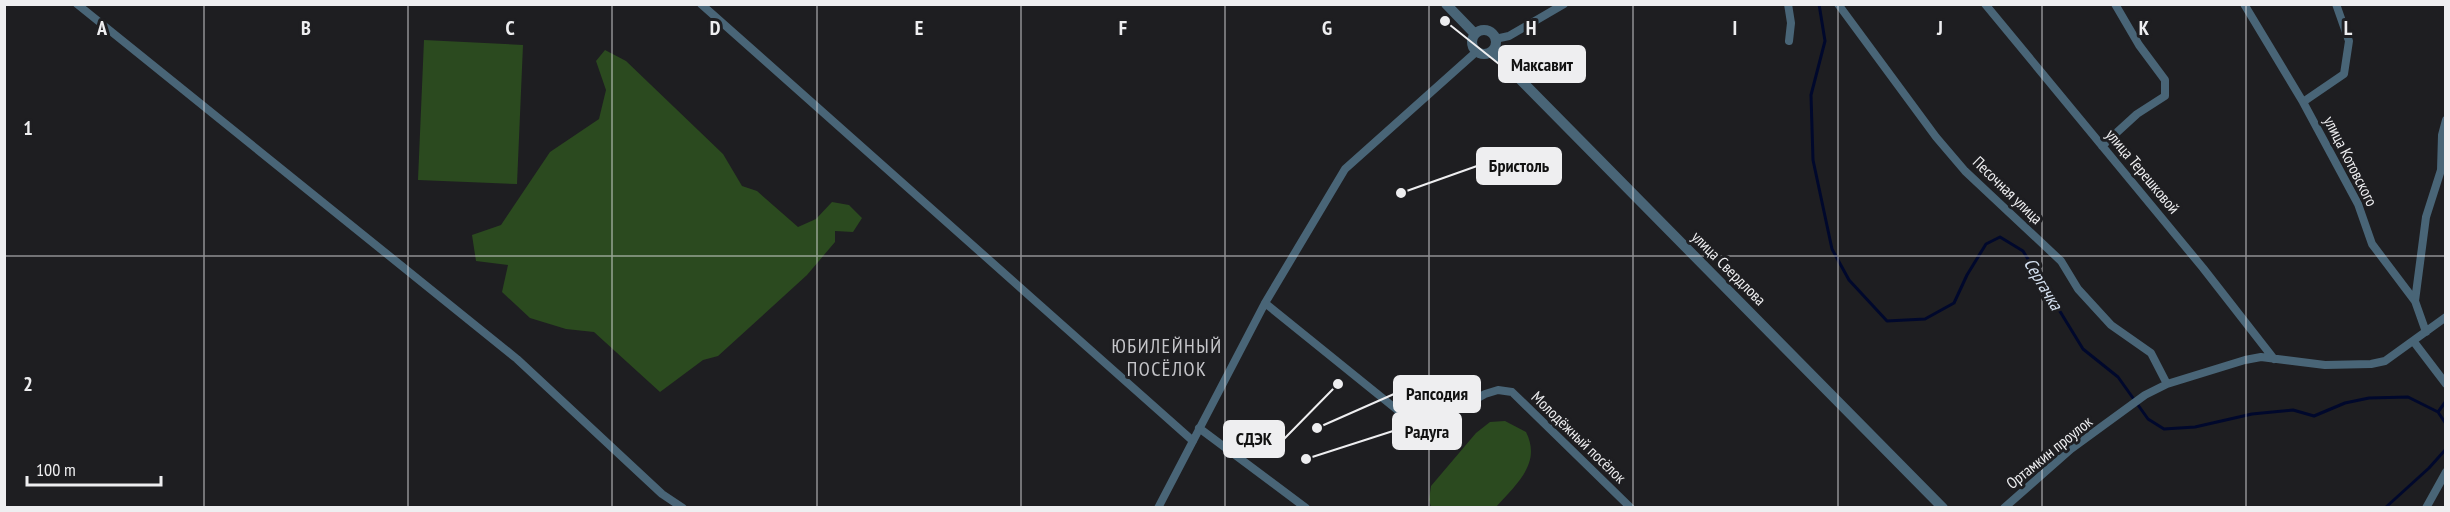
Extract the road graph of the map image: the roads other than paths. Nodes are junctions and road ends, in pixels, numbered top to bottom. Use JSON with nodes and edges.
{"nodes":[{"id":1,"x":77,"y":4,"type":"edge"},
{"id":2,"x":701,"y":4,"type":"edge"},
{"id":3,"x":1446,"y":4,"type":"edge"},
{"id":4,"x":1564,"y":4,"type":"edge"},
{"id":5,"x":1788,"y":4,"type":"edge"},
{"id":6,"x":1838,"y":4,"type":"edge"},
{"id":7,"x":1985,"y":4,"type":"edge"},
{"id":8,"x":2115,"y":4,"type":"edge"},
{"id":9,"x":2244,"y":4,"type":"edge"},
{"id":10,"x":2336,"y":4,"type":"edge"},
{"id":11,"x":1475,"y":34,"type":"junction"},
{"id":12,"x":1495,"y":39,"type":"junction"},
{"id":13,"x":1789,"y":41,"type":"dead end"},
{"id":14,"x":1492,"y":51,"type":"junction"},
{"id":15,"x":1476,"y":52,"type":"junction"},
{"id":16,"x":2303,"y":102,"type":"junction"},
{"id":17,"x":2445,"y":120,"type":"edge"},
{"id":18,"x":2102,"y":146,"type":"junction"},
{"id":19,"x":2415,"y":301,"type":"junction"},
{"id":20,"x":1265,"y":303,"type":"junction"},
{"id":21,"x":2445,"y":316,"type":"edge"},
{"id":22,"x":2426,"y":332,"type":"junction"},
{"id":23,"x":2414,"y":342,"type":"junction"},
{"id":24,"x":2274,"y":359,"type":"junction"},
{"id":25,"x":2167,"y":384,"type":"junction"},
{"id":26,"x":2445,"y":384,"type":"edge"},
{"id":27,"x":1199,"y":428,"type":"junction"},
{"id":28,"x":1193,"y":441,"type":"junction"},
{"id":29,"x":2445,"y":472,"type":"edge"},
{"id":30,"x":683,"y":507,"type":"edge"},
{"id":31,"x":1158,"y":507,"type":"edge"},
{"id":32,"x":1306,"y":507,"type":"edge"},
{"id":33,"x":1631,"y":507,"type":"edge"},
{"id":34,"x":1943,"y":507,"type":"edge"},
{"id":35,"x":2004,"y":507,"type":"edge"},
{"id":36,"x":2426,"y":507,"type":"edge"}],
"edges":[{"from":1,"to":30,"type":"street"},
{"from":2,"to":28,"type":"street"},
{"from":3,"to":11,"type":"street"},
{"from":4,"to":12,"type":"street"},
{"from":5,"to":13,"type":"street"},
{"from":6,"to":25,"type":"street","name":"Песочная улица"},
{"from":7,"to":18,"type":"street","name":"улица Терешковой"},
{"from":8,"to":18,"type":"street"},
{"from":9,"to":16,"type":"street","name":"улица Котовского"},
{"from":10,"to":16,"type":"street"},
{"from":11,"to":12,"type":"street"},
{"from":11,"to":15,"type":"street"},
{"from":12,"to":14,"type":"street"},
{"from":14,"to":15,"type":"street"},
{"from":14,"to":34,"type":"street","name":"улица Свердлова"},
{"from":15,"to":20,"type":"street"},
{"from":16,"to":19,"type":"street","name":"улица Котовского"},
{"from":17,"to":19,"type":"street"},
{"from":18,"to":24,"type":"street","name":"улица Терешковой"},
{"from":19,"to":22,"type":"street","name":"улица Котовского"},
{"from":20,"to":27,"type":"street"},
{"from":20,"to":33,"type":"street","name":"Молодёжный посёлок"},
{"from":21,"to":22,"type":"street","name":"Ортамкин проулок"},
{"from":22,"to":23,"type":"street","name":"Ортамкин проулок"},
{"from":23,"to":24,"type":"street","name":"Ортамкин проулок"},
{"from":23,"to":26,"type":"street"},
{"from":24,"to":25,"type":"street","name":"Ортамкин проулок"},
{"from":25,"to":35,"type":"street","name":"Ортамкин проулок"},
{"from":27,"to":28,"type":"street"},
{"from":27,"to":32,"type":"street"},
{"from":28,"to":31,"type":"street"},
{"from":29,"to":36,"type":"street"}]}
